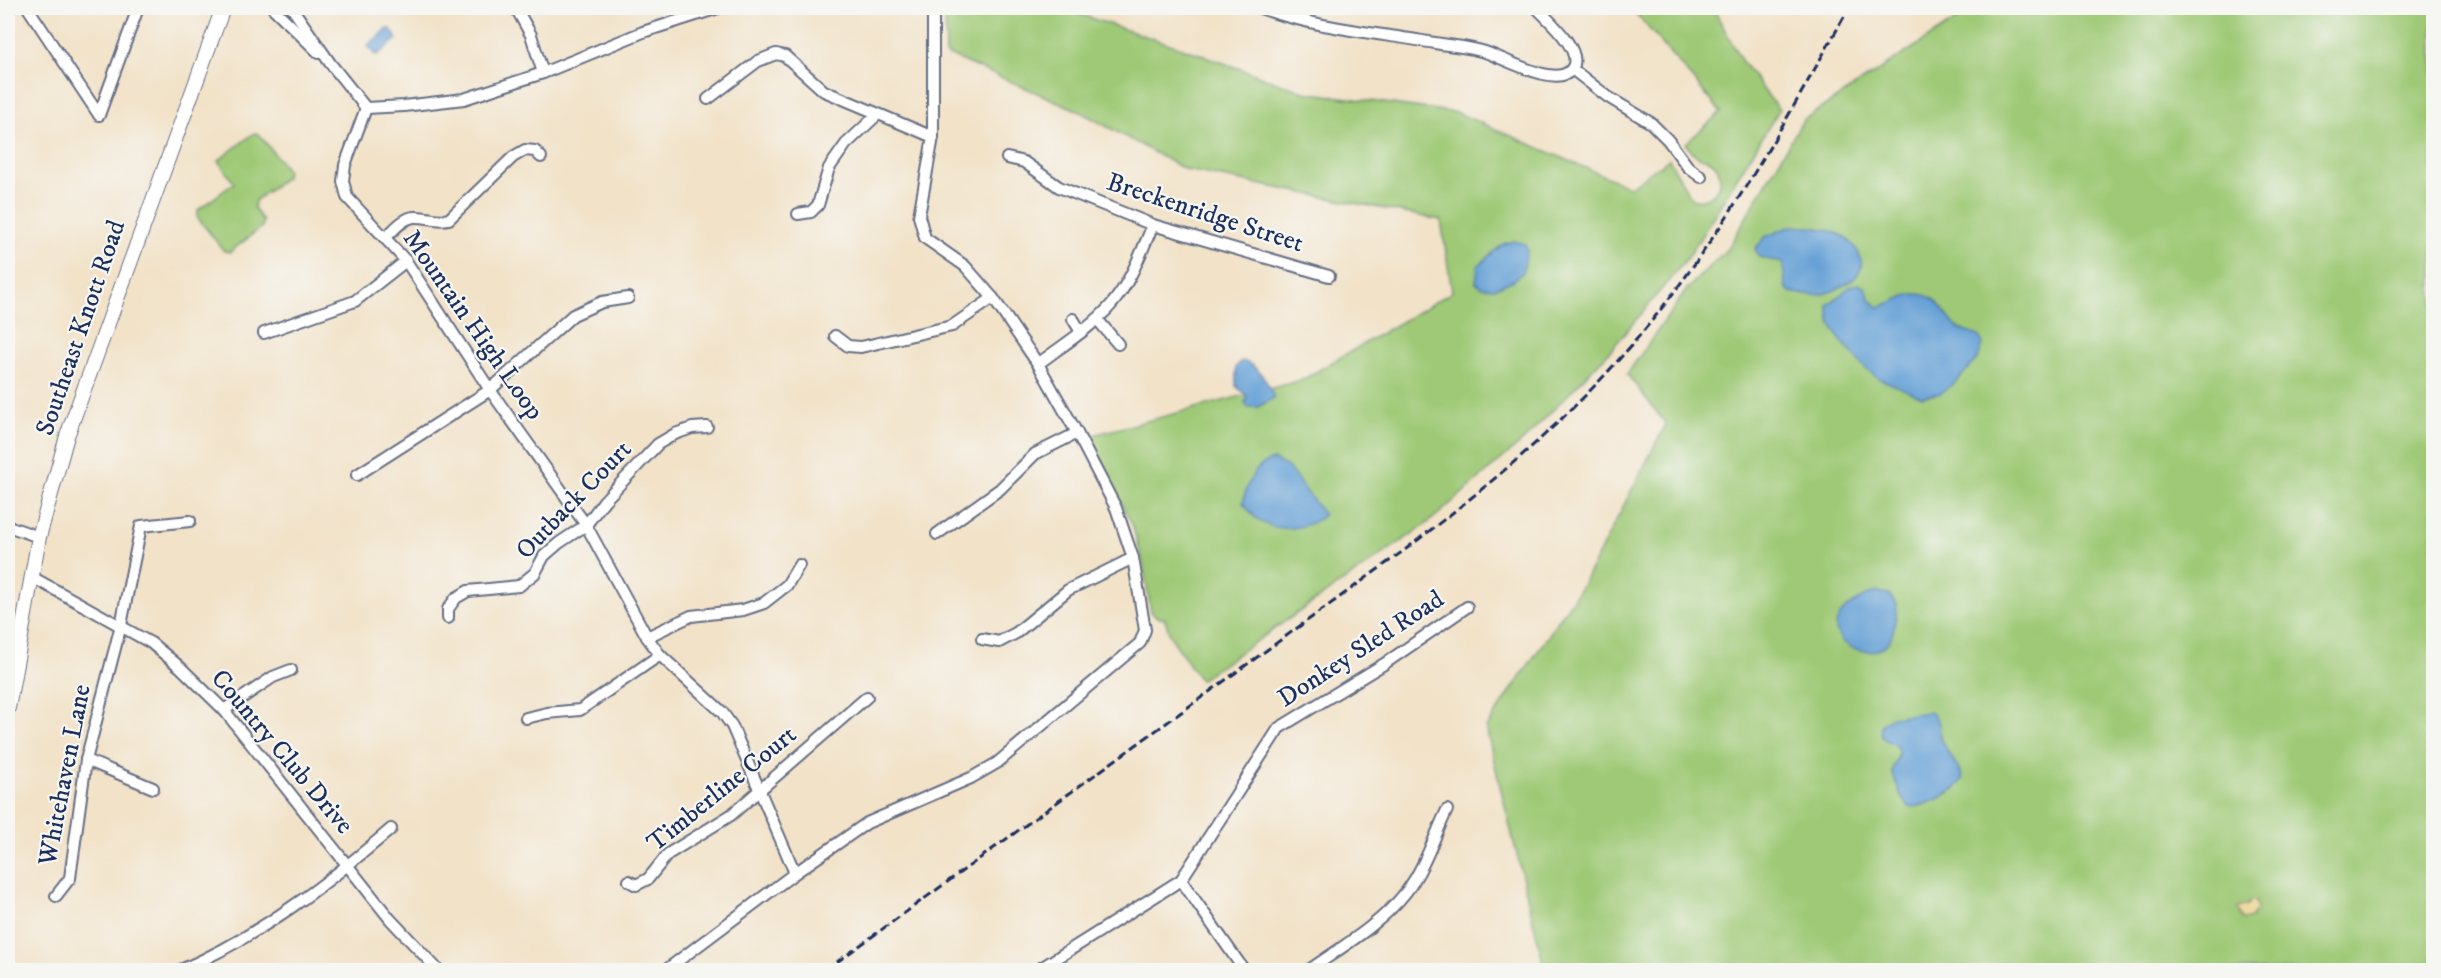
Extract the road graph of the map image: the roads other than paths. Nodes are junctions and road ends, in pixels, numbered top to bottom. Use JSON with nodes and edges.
{"nodes":[{"id":1,"x":28,"y":8,"type":"edge"},
{"id":2,"x":138,"y":8,"type":"edge"},
{"id":3,"x":223,"y":8,"type":"edge"},
{"id":4,"x":273,"y":8,"type":"edge"},
{"id":5,"x":292,"y":8,"type":"edge"},
{"id":6,"x":516,"y":8,"type":"edge"},
{"id":7,"x":718,"y":8,"type":"edge"},
{"id":8,"x":933,"y":8,"type":"edge"},
{"id":9,"x":1260,"y":8,"type":"edge"},
{"id":10,"x":1537,"y":8,"type":"edge"},
{"id":11,"x":330,"y":63,"type":"junction"},
{"id":12,"x":1572,"y":69,"type":"junction"},
{"id":13,"x":543,"y":73,"type":"junction"},
{"id":14,"x":708,"y":99,"type":"dead end"},
{"id":15,"x":366,"y":108,"type":"junction"},
{"id":16,"x":877,"y":115,"type":"junction"},
{"id":17,"x":933,"y":137,"type":"junction"},
{"id":18,"x":541,"y":157,"type":"dead end"},
{"id":19,"x":1007,"y":158,"type":"dead end"},
{"id":20,"x":1701,"y":177,"type":"dead end"},
{"id":21,"x":798,"y":214,"type":"dead end"},
{"id":22,"x":1153,"y":225,"type":"junction"},
{"id":23,"x":386,"y":237,"type":"junction"},
{"id":24,"x":406,"y":261,"type":"junction"},
{"id":25,"x":1329,"y":276,"type":"dead end"},
{"id":26,"x":628,"y":298,"type":"dead end"},
{"id":27,"x":993,"y":298,"type":"junction"},
{"id":28,"x":1073,"y":319,"type":"dead end"},
{"id":29,"x":1097,"y":319,"type":"junction"},
{"id":30,"x":1081,"y":332,"type":"junction"},
{"id":31,"x":264,"y":333,"type":"dead end"},
{"id":32,"x":835,"y":336,"type":"dead end"},
{"id":33,"x":1118,"y":344,"type":"dead end"},
{"id":34,"x":1038,"y":364,"type":"junction"},
{"id":35,"x":490,"y":390,"type":"junction"},
{"id":36,"x":707,"y":427,"type":"dead end"},
{"id":37,"x":1077,"y":433,"type":"junction"},
{"id":38,"x":357,"y":475,"type":"dead end"},
{"id":39,"x":190,"y":521,"type":"dead end"},
{"id":40,"x":586,"y":525,"type":"junction"},
{"id":41,"x":8,"y":526,"type":"edge"},
{"id":42,"x":937,"y":534,"type":"dead end"},
{"id":43,"x":39,"y":537,"type":"junction"},
{"id":44,"x":1133,"y":558,"type":"junction"},
{"id":45,"x":799,"y":566,"type":"dead end"},
{"id":46,"x":32,"y":577,"type":"junction"},
{"id":47,"x":1467,"y":607,"type":"dead end"},
{"id":48,"x":448,"y":618,"type":"dead end"},
{"id":49,"x":122,"y":625,"type":"junction"},
{"id":50,"x":647,"y":637,"type":"junction"},
{"id":51,"x":982,"y":639,"type":"dead end"},
{"id":52,"x":660,"y":655,"type":"junction"},
{"id":53,"x":291,"y":670,"type":"dead end"},
{"id":54,"x":867,"y":697,"type":"dead end"},
{"id":55,"x":8,"y":708,"type":"edge"},
{"id":56,"x":224,"y":710,"type":"junction"},
{"id":57,"x":526,"y":718,"type":"dead end"},
{"id":58,"x":86,"y":760,"type":"junction"},
{"id":59,"x":153,"y":788,"type":"dead end"},
{"id":60,"x":761,"y":790,"type":"junction"},
{"id":61,"x":1447,"y":810,"type":"dead end"},
{"id":62,"x":391,"y":830,"type":"dead end"},
{"id":63,"x":347,"y":867,"type":"junction"},
{"id":64,"x":795,"y":873,"type":"junction"},
{"id":65,"x":1181,"y":880,"type":"junction"},
{"id":66,"x":629,"y":881,"type":"dead end"},
{"id":67,"x":56,"y":896,"type":"dead end"},
{"id":68,"x":181,"y":970,"type":"edge"},
{"id":69,"x":438,"y":970,"type":"edge"},
{"id":70,"x":666,"y":970,"type":"edge"},
{"id":71,"x":1038,"y":970,"type":"edge"},
{"id":72,"x":1244,"y":970,"type":"edge"},
{"id":73,"x":1309,"y":970,"type":"edge"}],
"edges":[{"from":1,"to":2,"type":"street"},
{"from":3,"to":43,"type":"main road","name":"Southeast Knott Road"},
{"from":4,"to":11,"type":"street"},
{"from":5,"to":11,"type":"street"},
{"from":6,"to":13,"type":"street"},
{"from":7,"to":13,"type":"street"},
{"from":8,"to":17,"type":"street"},
{"from":9,"to":12,"type":"street"},
{"from":10,"to":12,"type":"street"},
{"from":11,"to":15,"type":"street"},
{"from":12,"to":20,"type":"street"},
{"from":13,"to":15,"type":"street"},
{"from":14,"to":16,"type":"street"},
{"from":15,"to":23,"type":"street","name":"Mountain High Loop"},
{"from":16,"to":17,"type":"street"},
{"from":16,"to":21,"type":"street"},
{"from":17,"to":27,"type":"street"},
{"from":18,"to":23,"type":"street"},
{"from":19,"to":22,"type":"street","name":"Breckenridge Street"},
{"from":22,"to":25,"type":"street","name":"Breckenridge Street"},
{"from":22,"to":29,"type":"street"},
{"from":23,"to":24,"type":"street","name":"Mountain High Loop"},
{"from":24,"to":31,"type":"street"},
{"from":24,"to":35,"type":"street","name":"Mountain High Loop"},
{"from":26,"to":35,"type":"street"},
{"from":27,"to":32,"type":"street"},
{"from":27,"to":34,"type":"street"},
{"from":28,"to":30,"type":"street"},
{"from":29,"to":30,"type":"street"},
{"from":29,"to":33,"type":"street"},
{"from":30,"to":34,"type":"street"},
{"from":34,"to":37,"type":"street"},
{"from":35,"to":38,"type":"street"},
{"from":35,"to":40,"type":"street","name":"Mountain High Loop"},
{"from":36,"to":40,"type":"street","name":"Outback Court"},
{"from":37,"to":42,"type":"street"},
{"from":37,"to":44,"type":"street"},
{"from":39,"to":49,"type":"street","name":"Whitehaven Lane"},
{"from":40,"to":48,"type":"street","name":"Outback Court"},
{"from":40,"to":50,"type":"street","name":"Mountain High Loop"},
{"from":41,"to":43,"type":"street"},
{"from":43,"to":46,"type":"main road","name":"Southeast Knott Road"},
{"from":44,"to":51,"type":"street"},
{"from":44,"to":64,"type":"street"},
{"from":45,"to":50,"type":"street"},
{"from":46,"to":49,"type":"street","name":"Country Club Drive"},
{"from":46,"to":55,"type":"main road","name":"Southeast Knott Road"},
{"from":47,"to":65,"type":"street","name":"Donkey Sled Road"},
{"from":49,"to":56,"type":"street","name":"Country Club Drive"},
{"from":49,"to":58,"type":"street","name":"Whitehaven Lane"},
{"from":50,"to":52,"type":"street","name":"Mountain High Loop"},
{"from":52,"to":57,"type":"street"},
{"from":52,"to":60,"type":"street","name":"Mountain High Loop"},
{"from":53,"to":56,"type":"street"},
{"from":54,"to":60,"type":"street","name":"Timberline Court"},
{"from":56,"to":63,"type":"street","name":"Country Club Drive"},
{"from":58,"to":59,"type":"street"},
{"from":58,"to":67,"type":"street","name":"Whitehaven Lane"},
{"from":60,"to":64,"type":"street","name":"Mountain High Loop"},
{"from":60,"to":66,"type":"street","name":"Timberline Court"},
{"from":61,"to":73,"type":"street"},
{"from":62,"to":63,"type":"street"},
{"from":63,"to":68,"type":"street"},
{"from":63,"to":69,"type":"street","name":"Country Club Drive"},
{"from":64,"to":70,"type":"street"},
{"from":65,"to":71,"type":"street"},
{"from":65,"to":72,"type":"street"}]}
